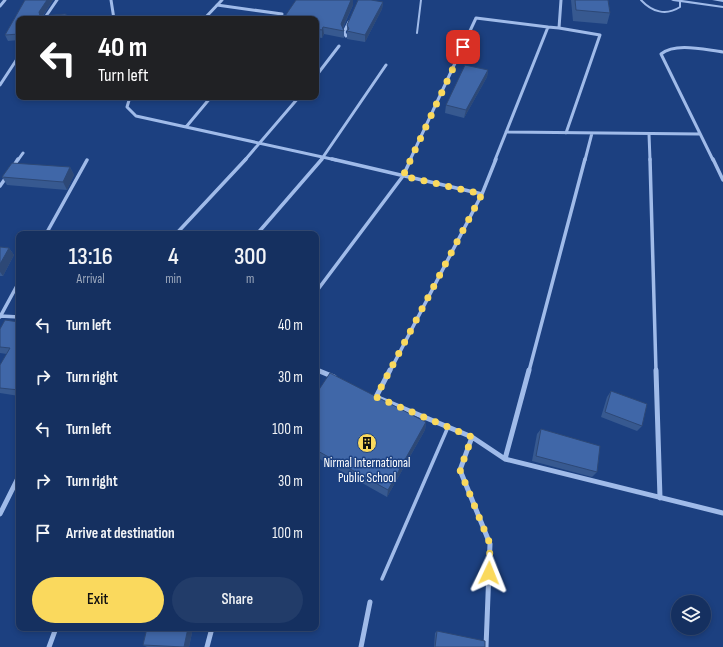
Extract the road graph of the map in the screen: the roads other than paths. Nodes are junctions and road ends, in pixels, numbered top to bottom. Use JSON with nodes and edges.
{"nodes":[{"id":1,"x":5,"y":0,"type":"edge"},
{"id":2,"x":57,"y":0,"type":"edge"},
{"id":3,"x":111,"y":0,"type":"edge"},
{"id":4,"x":222,"y":0,"type":"edge"},
{"id":5,"x":421,"y":0,"type":"edge"},
{"id":6,"x":561,"y":0,"type":"edge"},
{"id":7,"x":641,"y":0,"type":"edge"},
{"id":8,"x":673,"y":0,"type":"edge"},
{"id":9,"x":714,"y":0,"type":"edge"},
{"id":10,"x":680,"y":1,"type":"edge"},
{"id":11,"x":723,"y":1,"type":"edge"},
{"id":12,"x":218,"y":5,"type":"junction"},
{"id":13,"x":0,"y":6,"type":"edge"},
{"id":14,"x":723,"y":7,"type":"edge"},
{"id":15,"x":46,"y":16,"type":"edge"},
{"id":16,"x":114,"y":16,"type":"edge"},
{"id":17,"x":207,"y":16,"type":"edge"},
{"id":18,"x":280,"y":16,"type":"edge"},
{"id":19,"x":350,"y":20,"type":"edge"},
{"id":20,"x":548,"y":27,"type":"junction"},
{"id":21,"x":559,"y":28,"type":"junction"},
{"id":22,"x":417,"y":33,"type":"dead end"},
{"id":23,"x":346,"y":36,"type":"edge"},
{"id":24,"x":339,"y":46,"type":"dead end"},
{"id":25,"x":723,"y":52,"type":"edge"},
{"id":26,"x":16,"y":60,"type":"edge"},
{"id":27,"x":386,"y":65,"type":"dead end"},
{"id":28,"x":319,"y":72,"type":"edge"},
{"id":29,"x":0,"y":83,"type":"edge"},
{"id":30,"x":126,"y":100,"type":"edge"},
{"id":31,"x":129,"y":100,"type":"edge"},
{"id":32,"x":208,"y":100,"type":"edge"},
{"id":33,"x":297,"y":100,"type":"edge"},
{"id":34,"x":127,"y":107,"type":"junction"},
{"id":35,"x":186,"y":127,"type":"junction"},
{"id":36,"x":506,"y":132,"type":"junction"},
{"id":37,"x":566,"y":133,"type":"junction"},
{"id":38,"x":592,"y":134,"type":"junction"},
{"id":39,"x":649,"y":134,"type":"junction"},
{"id":40,"x":699,"y":134,"type":"junction"},
{"id":41,"x":261,"y":143,"type":"junction"},
{"id":42,"x":23,"y":153,"type":"dead end"},
{"id":43,"x":324,"y":157,"type":"junction"},
{"id":44,"x":87,"y":160,"type":"dead end"},
{"id":45,"x":403,"y":176,"type":"junction"},
{"id":46,"x":723,"y":180,"type":"edge"},
{"id":47,"x":0,"y":186,"type":"edge"},
{"id":48,"x":482,"y":194,"type":"junction"},
{"id":49,"x":48,"y":231,"type":"edge"},
{"id":50,"x":179,"y":231,"type":"edge"},
{"id":51,"x":260,"y":231,"type":"edge"},
{"id":52,"x":16,"y":287,"type":"edge"},
{"id":53,"x":319,"y":288,"type":"edge"},
{"id":54,"x":0,"y":316,"type":"edge"},
{"id":55,"x":16,"y":317,"type":"edge"},
{"id":56,"x":319,"y":370,"type":"edge"},
{"id":57,"x":336,"y":378,"type":"edge"},
{"id":58,"x":370,"y":394,"type":"edge"},
{"id":59,"x":376,"y":397,"type":"junction"},
{"id":60,"x":448,"y":426,"type":"junction"},
{"id":61,"x":472,"y":437,"type":"junction"},
{"id":62,"x":504,"y":459,"type":"junction"},
{"id":63,"x":16,"y":482,"type":"edge"},
{"id":64,"x":660,"y":498,"type":"junction"},
{"id":65,"x":723,"y":513,"type":"edge"},
{"id":66,"x":0,"y":514,"type":"edge"},
{"id":67,"x":382,"y":579,"type":"dead end"},
{"id":68,"x":370,"y":602,"type":"dead end"},
{"id":69,"x":55,"y":631,"type":"edge"},
{"id":70,"x":211,"y":631,"type":"edge"},
{"id":71,"x":50,"y":647,"type":"edge"},
{"id":72,"x":207,"y":647,"type":"edge"},
{"id":73,"x":361,"y":647,"type":"edge"},
{"id":74,"x":486,"y":647,"type":"edge"}],
"edges":[{"from":1,"to":13,"type":"street"},
{"from":2,"to":15,"type":"street"},
{"from":3,"to":16,"type":"street"},
{"from":4,"to":12,"type":"street"},
{"from":5,"to":22,"type":"lane"},
{"from":6,"to":21,"type":"street"},
{"from":7,"to":10,"type":"lane"},
{"from":8,"to":10,"type":"street"},
{"from":9,"to":11,"type":"street"},
{"from":10,"to":14,"type":"street"},
{"from":12,"to":17,"type":"street"},
{"from":12,"to":18,"type":"street"},
{"from":19,"to":23,"type":"street"},
{"from":20,"to":21,"type":"street"},
{"from":20,"to":36,"type":"street"},
{"from":20,"to":45,"type":"street"},
{"from":21,"to":37,"type":"street"},
{"from":24,"to":28,"type":"street"},
{"from":25,"to":40,"type":"street"},
{"from":26,"to":29,"type":"street"},
{"from":27,"to":43,"type":"street"},
{"from":30,"to":34,"type":"street"},
{"from":31,"to":34,"type":"street"},
{"from":32,"to":35,"type":"street"},
{"from":33,"to":41,"type":"street"},
{"from":34,"to":35,"type":"street"},
{"from":35,"to":41,"type":"street"},
{"from":36,"to":37,"type":"street"},
{"from":36,"to":48,"type":"street"},
{"from":37,"to":38,"type":"street"},
{"from":38,"to":39,"type":"street"},
{"from":38,"to":62,"type":"street"},
{"from":39,"to":40,"type":"street"},
{"from":39,"to":64,"type":"street"},
{"from":40,"to":46,"type":"street"},
{"from":41,"to":43,"type":"street"},
{"from":41,"to":50,"type":"street"},
{"from":42,"to":47,"type":"street"},
{"from":43,"to":45,"type":"street"},
{"from":43,"to":51,"type":"street"},
{"from":44,"to":49,"type":"street"},
{"from":45,"to":48,"type":"street"},
{"from":45,"to":53,"type":"street"},
{"from":48,"to":59,"type":"street"},
{"from":52,"to":54,"type":"street"},
{"from":54,"to":55,"type":"street"},
{"from":56,"to":57,"type":"street"},
{"from":58,"to":59,"type":"street"},
{"from":59,"to":60,"type":"street"},
{"from":60,"to":61,"type":"street"},
{"from":60,"to":67,"type":"lane"},
{"from":61,"to":62,"type":"street"},
{"from":61,"to":74,"type":"street"},
{"from":62,"to":64,"type":"street"},
{"from":63,"to":66,"type":"street"},
{"from":64,"to":65,"type":"street"},
{"from":68,"to":73,"type":"street"},
{"from":69,"to":71,"type":"street"},
{"from":70,"to":72,"type":"street"}]}
